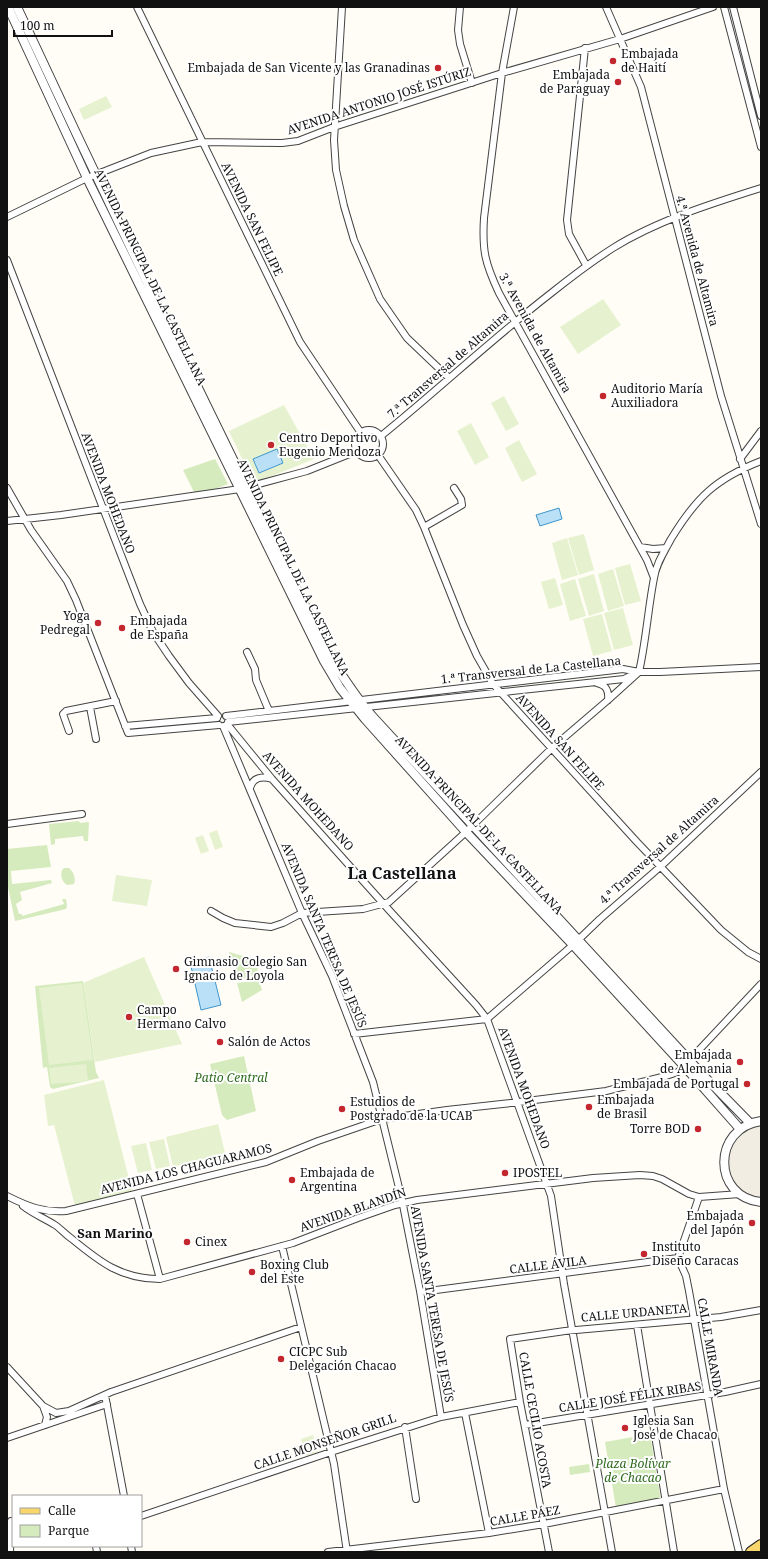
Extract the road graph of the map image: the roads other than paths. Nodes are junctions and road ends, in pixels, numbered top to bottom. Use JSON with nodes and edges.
{"nodes":[{"id":1,"x":8,"y":7,"type":"edge"},
{"id":2,"x":17,"y":7,"type":"edge"},
{"id":3,"x":137,"y":7,"type":"edge"},
{"id":4,"x":342,"y":7,"type":"edge"},
{"id":5,"x":460,"y":7,"type":"edge"},
{"id":6,"x":514,"y":7,"type":"edge"},
{"id":7,"x":606,"y":7,"type":"edge"},
{"id":8,"x":713,"y":7,"type":"edge"},
{"id":9,"x":724,"y":7,"type":"edge"},
{"id":10,"x":733,"y":7,"type":"edge"},
{"id":11,"x":620,"y":39,"type":"junction"},
{"id":12,"x":585,"y":48,"type":"junction"},
{"id":13,"x":502,"y":73,"type":"junction"},
{"id":14,"x":472,"y":83,"type":"junction"},
{"id":15,"x":761,"y":116,"type":"edge"},
{"id":16,"x":334,"y":127,"type":"junction"},
{"id":17,"x":202,"y":142,"type":"junction"},
{"id":18,"x":761,"y":147,"type":"edge"},
{"id":19,"x":91,"y":176,"type":"junction"},
{"id":20,"x":761,"y":188,"type":"edge"},
{"id":21,"x":7,"y":217,"type":"edge"},
{"id":22,"x":675,"y":218,"type":"junction"},
{"id":23,"x":7,"y":260,"type":"edge"},
{"id":24,"x":586,"y":265,"type":"junction"},
{"id":25,"x":515,"y":321,"type":"junction"},
{"id":26,"x":449,"y":378,"type":"junction"},
{"id":27,"x":761,"y":431,"type":"edge"},
{"id":28,"x":361,"y":433,"type":"junction"},
{"id":29,"x":381,"y":436,"type":"junction"},
{"id":30,"x":357,"y":451,"type":"junction"},
{"id":31,"x":378,"y":455,"type":"junction"},
{"id":32,"x":740,"y":459,"type":"junction"},
{"id":33,"x":761,"y":462,"type":"edge"},
{"id":34,"x":743,"y":468,"type":"junction"},
{"id":35,"x":7,"y":488,"type":"edge"},
{"id":36,"x":244,"y":488,"type":"junction"},
{"id":37,"x":454,"y":488,"type":"dead end"},
{"id":38,"x":102,"y":508,"type":"junction"},
{"id":39,"x":25,"y":519,"type":"junction"},
{"id":40,"x":7,"y":521,"type":"edge"},
{"id":41,"x":761,"y":524,"type":"edge"},
{"id":42,"x":424,"y":527,"type":"junction"},
{"id":43,"x":640,"y":547,"type":"junction"},
{"id":44,"x":666,"y":548,"type":"junction"},
{"id":45,"x":654,"y":578,"type":"junction"},
{"id":46,"x":247,"y":652,"type":"dead end"},
{"id":47,"x":761,"y":667,"type":"edge"},
{"id":48,"x":639,"y":672,"type":"junction"},
{"id":49,"x":595,"y":682,"type":"junction"},
{"id":50,"x":493,"y":684,"type":"junction"},
{"id":51,"x":500,"y":692,"type":"junction"},
{"id":52,"x":608,"y":700,"type":"junction"},
{"id":53,"x":116,"y":702,"type":"junction"},
{"id":54,"x":357,"y":704,"type":"junction"},
{"id":55,"x":90,"y":707,"type":"junction"},
{"id":56,"x":269,"y":711,"type":"junction"},
{"id":57,"x":222,"y":722,"type":"junction"},
{"id":58,"x":125,"y":726,"type":"junction"},
{"id":59,"x":69,"y":732,"type":"dead end"},
{"id":60,"x":96,"y":739,"type":"dead end"},
{"id":61,"x":552,"y":748,"type":"junction"},
{"id":62,"x":761,"y":772,"type":"edge"},
{"id":63,"x":272,"y":779,"type":"junction"},
{"id":64,"x":250,"y":788,"type":"junction"},
{"id":65,"x":82,"y":814,"type":"dead end"},
{"id":66,"x":7,"y":824,"type":"edge"},
{"id":67,"x":473,"y":825,"type":"junction"},
{"id":68,"x":466,"y":832,"type":"junction"},
{"id":69,"x":660,"y":866,"type":"junction"},
{"id":70,"x":384,"y":903,"type":"junction"},
{"id":71,"x":211,"y":911,"type":"dead end"},
{"id":72,"x":302,"y":913,"type":"junction"},
{"id":73,"x":576,"y":942,"type":"junction"},
{"id":74,"x":761,"y":960,"type":"edge"},
{"id":75,"x":761,"y":984,"type":"edge"},
{"id":76,"x":487,"y":1019,"type":"junction"},
{"id":77,"x":354,"y":1034,"type":"junction"},
{"id":78,"x":687,"y":1063,"type":"junction"},
{"id":79,"x":517,"y":1102,"type":"junction"},
{"id":80,"x":382,"y":1119,"type":"junction"},
{"id":81,"x":761,"y":1121,"type":"edge"},
{"id":82,"x":750,"y":1123,"type":"junction"},
{"id":83,"x":740,"y":1129,"type":"junction"},
{"id":84,"x":547,"y":1184,"type":"junction"},
{"id":85,"x":137,"y":1194,"type":"junction"},
{"id":86,"x":740,"y":1194,"type":"junction"},
{"id":87,"x":7,"y":1196,"type":"edge"},
{"id":88,"x":699,"y":1197,"type":"junction"},
{"id":89,"x":19,"y":1202,"type":"junction"},
{"id":90,"x":761,"y":1202,"type":"edge"},
{"id":91,"x":402,"y":1204,"type":"junction"},
{"id":92,"x":52,"y":1212,"type":"junction"},
{"id":93,"x":54,"y":1225,"type":"junction"},
{"id":94,"x":282,"y":1246,"type":"junction"},
{"id":95,"x":678,"y":1258,"type":"junction"},
{"id":96,"x":563,"y":1274,"type":"junction"},
{"id":97,"x":160,"y":1279,"type":"junction"},
{"id":98,"x":421,"y":1292,"type":"junction"},
{"id":99,"x":761,"y":1310,"type":"edge"},
{"id":100,"x":694,"y":1319,"type":"junction"},
{"id":101,"x":637,"y":1325,"type":"junction"},
{"id":102,"x":301,"y":1327,"type":"junction"},
{"id":103,"x":573,"y":1330,"type":"junction"},
{"id":104,"x":510,"y":1339,"type":"joint"},
{"id":105,"x":7,"y":1367,"type":"edge"},
{"id":106,"x":761,"y":1384,"type":"edge"},
{"id":107,"x":105,"y":1395,"type":"junction"},
{"id":108,"x":708,"y":1395,"type":"junction"},
{"id":109,"x":520,"y":1402,"type":"junction"},
{"id":110,"x":107,"y":1404,"type":"junction"},
{"id":111,"x":650,"y":1405,"type":"junction"},
{"id":112,"x":43,"y":1406,"type":"junction"},
{"id":113,"x":465,"y":1413,"type":"junction"},
{"id":114,"x":587,"y":1415,"type":"junction"},
{"id":115,"x":440,"y":1417,"type":"junction"},
{"id":116,"x":45,"y":1425,"type":"junction"},
{"id":117,"x":525,"y":1426,"type":"junction"},
{"id":118,"x":405,"y":1427,"type":"junction"},
{"id":119,"x":7,"y":1438,"type":"edge"},
{"id":120,"x":331,"y":1452,"type":"junction"},
{"id":121,"x":724,"y":1489,"type":"junction"},
{"id":122,"x":124,"y":1495,"type":"edge"},
{"id":123,"x":416,"y":1499,"type":"dead end"},
{"id":124,"x":666,"y":1500,"type":"junction"},
{"id":125,"x":604,"y":1512,"type":"junction"},
{"id":126,"x":142,"y":1516,"type":"edge"},
{"id":127,"x":10,"y":1521,"type":"edge"},
{"id":128,"x":544,"y":1524,"type":"junction"},
{"id":129,"x":489,"y":1533,"type":"junction"},
{"id":130,"x":761,"y":1545,"type":"edge"},
{"id":131,"x":347,"y":1551,"type":"edge"},
{"id":132,"x":10,"y":1552,"type":"edge"},
{"id":133,"x":328,"y":1552,"type":"edge"},
{"id":134,"x":549,"y":1552,"type":"edge"},
{"id":135,"x":612,"y":1552,"type":"edge"},
{"id":136,"x":674,"y":1552,"type":"edge"},
{"id":137,"x":739,"y":1552,"type":"edge"},
{"id":138,"x":752,"y":1552,"type":"edge"}],
"edges":[{"from":1,"to":19,"type":"street","name":"AVENIDA PRINCIPAL DE LA CASTELLANA"},
{"from":2,"to":19,"type":"street","name":"AVENIDA PRINCIPAL DE LA CASTELLANA"},
{"from":3,"to":17,"type":"street","name":"AVENIDA SAN FELIPE"},
{"from":4,"to":16,"type":"street"},
{"from":5,"to":14,"type":"street"},
{"from":6,"to":13,"type":"street","name":"3.ª Avenida de Altamira"},
{"from":7,"to":11,"type":"street","name":"4.ª Avenida de Altamira"},
{"from":8,"to":11,"type":"street","name":"AVENIDA ANTONIO JOSÉ ISTÚRIZ"},
{"from":9,"to":18,"type":"street"},
{"from":10,"to":15,"type":"street"},
{"from":11,"to":12,"type":"street","name":"AVENIDA ANTONIO JOSÉ ISTÚRIZ"},
{"from":11,"to":22,"type":"street","name":"4.ª Avenida de Altamira"},
{"from":12,"to":13,"type":"street","name":"AVENIDA ANTONIO JOSÉ ISTÚRIZ"},
{"from":12,"to":24,"type":"street"},
{"from":13,"to":14,"type":"street","name":"AVENIDA ANTONIO JOSÉ ISTÚRIZ"},
{"from":13,"to":25,"type":"street","name":"3.ª Avenida de Altamira"},
{"from":14,"to":16,"type":"street","name":"AVENIDA ANTONIO JOSÉ ISTÚRIZ"},
{"from":16,"to":17,"type":"street","name":"AVENIDA ANTONIO JOSÉ ISTÚRIZ"},
{"from":16,"to":26,"type":"street"},
{"from":17,"to":19,"type":"street","name":"AVENIDA ANTONIO JOSÉ ISTÚRIZ"},
{"from":17,"to":28,"type":"street","name":"AVENIDA SAN FELIPE"},
{"from":19,"to":21,"type":"street","name":"AVENIDA ANTONIO JOSÉ ISTÚRIZ"},
{"from":19,"to":36,"type":"street","name":"AVENIDA PRINCIPAL DE LA CASTELLANA"},
{"from":20,"to":22,"type":"street","name":"7.ª Transversal de Altamira"},
{"from":22,"to":24,"type":"street","name":"7.ª Transversal de Altamira"},
{"from":22,"to":32,"type":"street","name":"4.ª Avenida de Altamira"},
{"from":23,"to":38,"type":"street","name":"AVENIDA MOHEDANO"},
{"from":24,"to":25,"type":"street","name":"7.ª Transversal de Altamira"},
{"from":25,"to":26,"type":"street","name":"7.ª Transversal de Altamira"},
{"from":25,"to":43,"type":"street","name":"3.ª Avenida de Altamira"},
{"from":26,"to":29,"type":"street","name":"7.ª Transversal de Altamira"},
{"from":27,"to":32,"type":"street"},
{"from":28,"to":29,"type":"street"},
{"from":28,"to":30,"type":"street"},
{"from":29,"to":31,"type":"street"},
{"from":30,"to":31,"type":"street"},
{"from":30,"to":36,"type":"street"},
{"from":31,"to":42,"type":"street","name":"AVENIDA SAN FELIPE"},
{"from":32,"to":34,"type":"street","name":"4.ª Avenida de Altamira"},
{"from":33,"to":34,"type":"street"},
{"from":34,"to":41,"type":"street","name":"4.ª Avenida de Altamira"},
{"from":34,"to":44,"type":"street"},
{"from":35,"to":39,"type":"street"},
{"from":36,"to":38,"type":"street"},
{"from":36,"to":54,"type":"street","name":"AVENIDA PRINCIPAL DE LA CASTELLANA"},
{"from":37,"to":42,"type":"street"},
{"from":38,"to":39,"type":"street"},
{"from":38,"to":57,"type":"street","name":"AVENIDA MOHEDANO"},
{"from":39,"to":40,"type":"street"},
{"from":39,"to":53,"type":"street"},
{"from":42,"to":50,"type":"street","name":"AVENIDA SAN FELIPE"},
{"from":43,"to":44,"type":"street"},
{"from":43,"to":45,"type":"street","name":"3.ª Avenida de Altamira"},
{"from":44,"to":45,"type":"street"},
{"from":45,"to":48,"type":"street"},
{"from":46,"to":56,"type":"street"},
{"from":47,"to":48,"type":"street"},
{"from":48,"to":49,"type":"street","name":"1.ª Transversal de La Castellana"},
{"from":48,"to":50,"type":"street","name":"1.ª Transversal de La Castellana"},
{"from":48,"to":52,"type":"street"},
{"from":49,"to":51,"type":"street","name":"1.ª Transversal de La Castellana"},
{"from":49,"to":52,"type":"street"},
{"from":50,"to":51,"type":"street","name":"AVENIDA SAN FELIPE"},
{"from":50,"to":54,"type":"street","name":"1.ª Transversal de La Castellana"},
{"from":51,"to":54,"type":"street","name":"1.ª Transversal de La Castellana"},
{"from":51,"to":61,"type":"street","name":"AVENIDA SAN FELIPE"},
{"from":52,"to":61,"type":"street"},
{"from":53,"to":55,"type":"street"},
{"from":53,"to":58,"type":"street"},
{"from":54,"to":56,"type":"street","name":"1.ª Transversal de La Castellana"},
{"from":54,"to":57,"type":"street","name":"1.ª Transversal de La Castellana"},
{"from":54,"to":67,"type":"street","name":"AVENIDA PRINCIPAL DE LA CASTELLANA"},
{"from":54,"to":68,"type":"street","name":"AVENIDA PRINCIPAL DE LA CASTELLANA"},
{"from":55,"to":59,"type":"street"},
{"from":55,"to":60,"type":"street"},
{"from":56,"to":57,"type":"street","name":"1.ª Transversal de La Castellana"},
{"from":57,"to":58,"type":"street","name":"1.ª Transversal de La Castellana"},
{"from":57,"to":58,"type":"street","name":"1.ª Transversal de La Castellana"},
{"from":57,"to":63,"type":"street","name":"AVENIDA MOHEDANO"},
{"from":57,"to":64,"type":"street","name":"AVENIDA SANTA TERESA DE JESÚS"},
{"from":61,"to":67,"type":"street"},
{"from":61,"to":69,"type":"street","name":"AVENIDA SAN FELIPE"},
{"from":62,"to":69,"type":"street","name":"4.ª Transversal de Altamira"},
{"from":63,"to":64,"type":"street"},
{"from":63,"to":70,"type":"street","name":"AVENIDA MOHEDANO"},
{"from":64,"to":72,"type":"street","name":"AVENIDA SANTA TERESA DE JESÚS"},
{"from":65,"to":66,"type":"street"},
{"from":67,"to":68,"type":"street"},
{"from":67,"to":73,"type":"street","name":"AVENIDA PRINCIPAL DE LA CASTELLANA"},
{"from":68,"to":70,"type":"street"},
{"from":68,"to":73,"type":"street","name":"AVENIDA PRINCIPAL DE LA CASTELLANA"},
{"from":69,"to":73,"type":"street","name":"4.ª Transversal de Altamira"},
{"from":69,"to":74,"type":"street","name":"AVENIDA SAN FELIPE"},
{"from":70,"to":72,"type":"street"},
{"from":70,"to":76,"type":"street","name":"AVENIDA MOHEDANO"},
{"from":71,"to":72,"type":"street"},
{"from":72,"to":77,"type":"street","name":"AVENIDA SANTA TERESA DE JESÚS"},
{"from":73,"to":76,"type":"street","name":"4.ª Transversal de Altamira"},
{"from":73,"to":78,"type":"street","name":"AVENIDA PRINCIPAL DE LA CASTELLANA"},
{"from":75,"to":78,"type":"street","name":"AVENIDA LOS CHAGUARAMOS"},
{"from":76,"to":77,"type":"street"},
{"from":76,"to":79,"type":"street","name":"AVENIDA MOHEDANO"},
{"from":77,"to":80,"type":"street","name":"AVENIDA SANTA TERESA DE JESÚS"},
{"from":78,"to":79,"type":"street","name":"AVENIDA LOS CHAGUARAMOS"},
{"from":78,"to":82,"type":"street","name":"AVENIDA PRINCIPAL DE LA CASTELLANA"},
{"from":78,"to":83,"type":"street","name":"AVENIDA PRINCIPAL DE LA CASTELLANA"},
{"from":79,"to":80,"type":"street","name":"AVENIDA LOS CHAGUARAMOS"},
{"from":79,"to":84,"type":"street","name":"AVENIDA MOHEDANO"},
{"from":80,"to":85,"type":"street","name":"AVENIDA LOS CHAGUARAMOS"},
{"from":80,"to":91,"type":"street","name":"AVENIDA SANTA TERESA DE JESÚS"},
{"from":81,"to":82,"type":"street"},
{"from":82,"to":83,"type":"street"},
{"from":83,"to":86,"type":"street"},
{"from":84,"to":88,"type":"street","name":"AVENIDA BLANDÍN"},
{"from":84,"to":91,"type":"street","name":"AVENIDA BLANDÍN"},
{"from":84,"to":96,"type":"street","name":"AVENIDA MOHEDANO"},
{"from":85,"to":92,"type":"street","name":"AVENIDA LOS CHAGUARAMOS"},
{"from":85,"to":97,"type":"street"},
{"from":86,"to":88,"type":"street","name":"AVENIDA BLANDÍN"},
{"from":86,"to":90,"type":"street"},
{"from":87,"to":89,"type":"street"},
{"from":88,"to":95,"type":"street"},
{"from":89,"to":92,"type":"street","name":"AVENIDA LOS CHAGUARAMOS"},
{"from":89,"to":93,"type":"street","name":"AVENIDA BLANDÍN"},
{"from":91,"to":94,"type":"street","name":"AVENIDA BLANDÍN"},
{"from":91,"to":98,"type":"street","name":"AVENIDA SANTA TERESA DE JESÚS"},
{"from":92,"to":93,"type":"street"},
{"from":93,"to":97,"type":"street","name":"AVENIDA BLANDÍN"},
{"from":94,"to":97,"type":"street","name":"AVENIDA BLANDÍN"},
{"from":94,"to":102,"type":"street"},
{"from":95,"to":96,"type":"street","name":"CALLE ÁVILA"},
{"from":95,"to":100,"type":"street","name":"CALLE MIRANDA"},
{"from":96,"to":98,"type":"street","name":"CALLE ÁVILA"},
{"from":96,"to":103,"type":"street","name":"AVENIDA MOHEDANO"},
{"from":98,"to":115,"type":"street","name":"AVENIDA SANTA TERESA DE JESÚS"},
{"from":99,"to":100,"type":"street","name":"CALLE URDANETA"},
{"from":100,"to":101,"type":"street","name":"CALLE URDANETA"},
{"from":100,"to":108,"type":"street","name":"CALLE MIRANDA"},
{"from":101,"to":103,"type":"street","name":"CALLE URDANETA"},
{"from":101,"to":111,"type":"street"},
{"from":102,"to":107,"type":"street"},
{"from":102,"to":120,"type":"street"},
{"from":103,"to":104,"type":"street","name":"CALLE URDANETA"},
{"from":103,"to":114,"type":"street","name":"AVENIDA MOHEDANO"},
{"from":104,"to":109,"type":"street","name":"CALLE CECILIO ACOSTA"},
{"from":105,"to":112,"type":"street"},
{"from":106,"to":108,"type":"street","name":"CALLE JOSÉ FÉLIX RIBAS"},
{"from":107,"to":110,"type":"street"},
{"from":107,"to":112,"type":"street"},
{"from":108,"to":111,"type":"street","name":"CALLE JOSÉ FÉLIX RIBAS"},
{"from":108,"to":121,"type":"street","name":"CALLE MIRANDA"},
{"from":109,"to":113,"type":"street","name":"CALLE MONSEÑOR GRILL"},
{"from":109,"to":117,"type":"street","name":"CALLE CECILIO ACOSTA"},
{"from":110,"to":116,"type":"street"},
{"from":110,"to":122,"type":"street"},
{"from":111,"to":114,"type":"street","name":"CALLE JOSÉ FÉLIX RIBAS"},
{"from":111,"to":124,"type":"street"},
{"from":112,"to":116,"type":"street"},
{"from":113,"to":115,"type":"street","name":"CALLE MONSEÑOR GRILL"},
{"from":113,"to":129,"type":"street"},
{"from":114,"to":117,"type":"street","name":"CALLE JOSÉ FÉLIX RIBAS"},
{"from":114,"to":125,"type":"street","name":"AVENIDA MOHEDANO"},
{"from":115,"to":118,"type":"street","name":"CALLE MONSEÑOR GRILL"},
{"from":116,"to":119,"type":"street"},
{"from":117,"to":128,"type":"street","name":"CALLE CECILIO ACOSTA"},
{"from":118,"to":120,"type":"street","name":"CALLE MONSEÑOR GRILL"},
{"from":118,"to":123,"type":"street"},
{"from":120,"to":126,"type":"street","name":"CALLE MONSEÑOR GRILL"},
{"from":120,"to":131,"type":"street"},
{"from":121,"to":124,"type":"street","name":"CALLE PÁEZ"},
{"from":121,"to":137,"type":"street","name":"CALLE MIRANDA"},
{"from":124,"to":125,"type":"street","name":"CALLE PÁEZ"},
{"from":124,"to":136,"type":"street"},
{"from":125,"to":128,"type":"street","name":"CALLE PÁEZ"},
{"from":125,"to":135,"type":"street","name":"AVENIDA MOHEDANO"},
{"from":127,"to":132,"type":"street"},
{"from":128,"to":129,"type":"street","name":"CALLE PÁEZ"},
{"from":128,"to":134,"type":"street","name":"CALLE CECILIO ACOSTA"},
{"from":129,"to":131,"type":"street","name":"CALLE PÁEZ"},
{"from":130,"to":138,"type":"main road"},
{"from":131,"to":133,"type":"street","name":"CALLE PÁEZ"}]}
